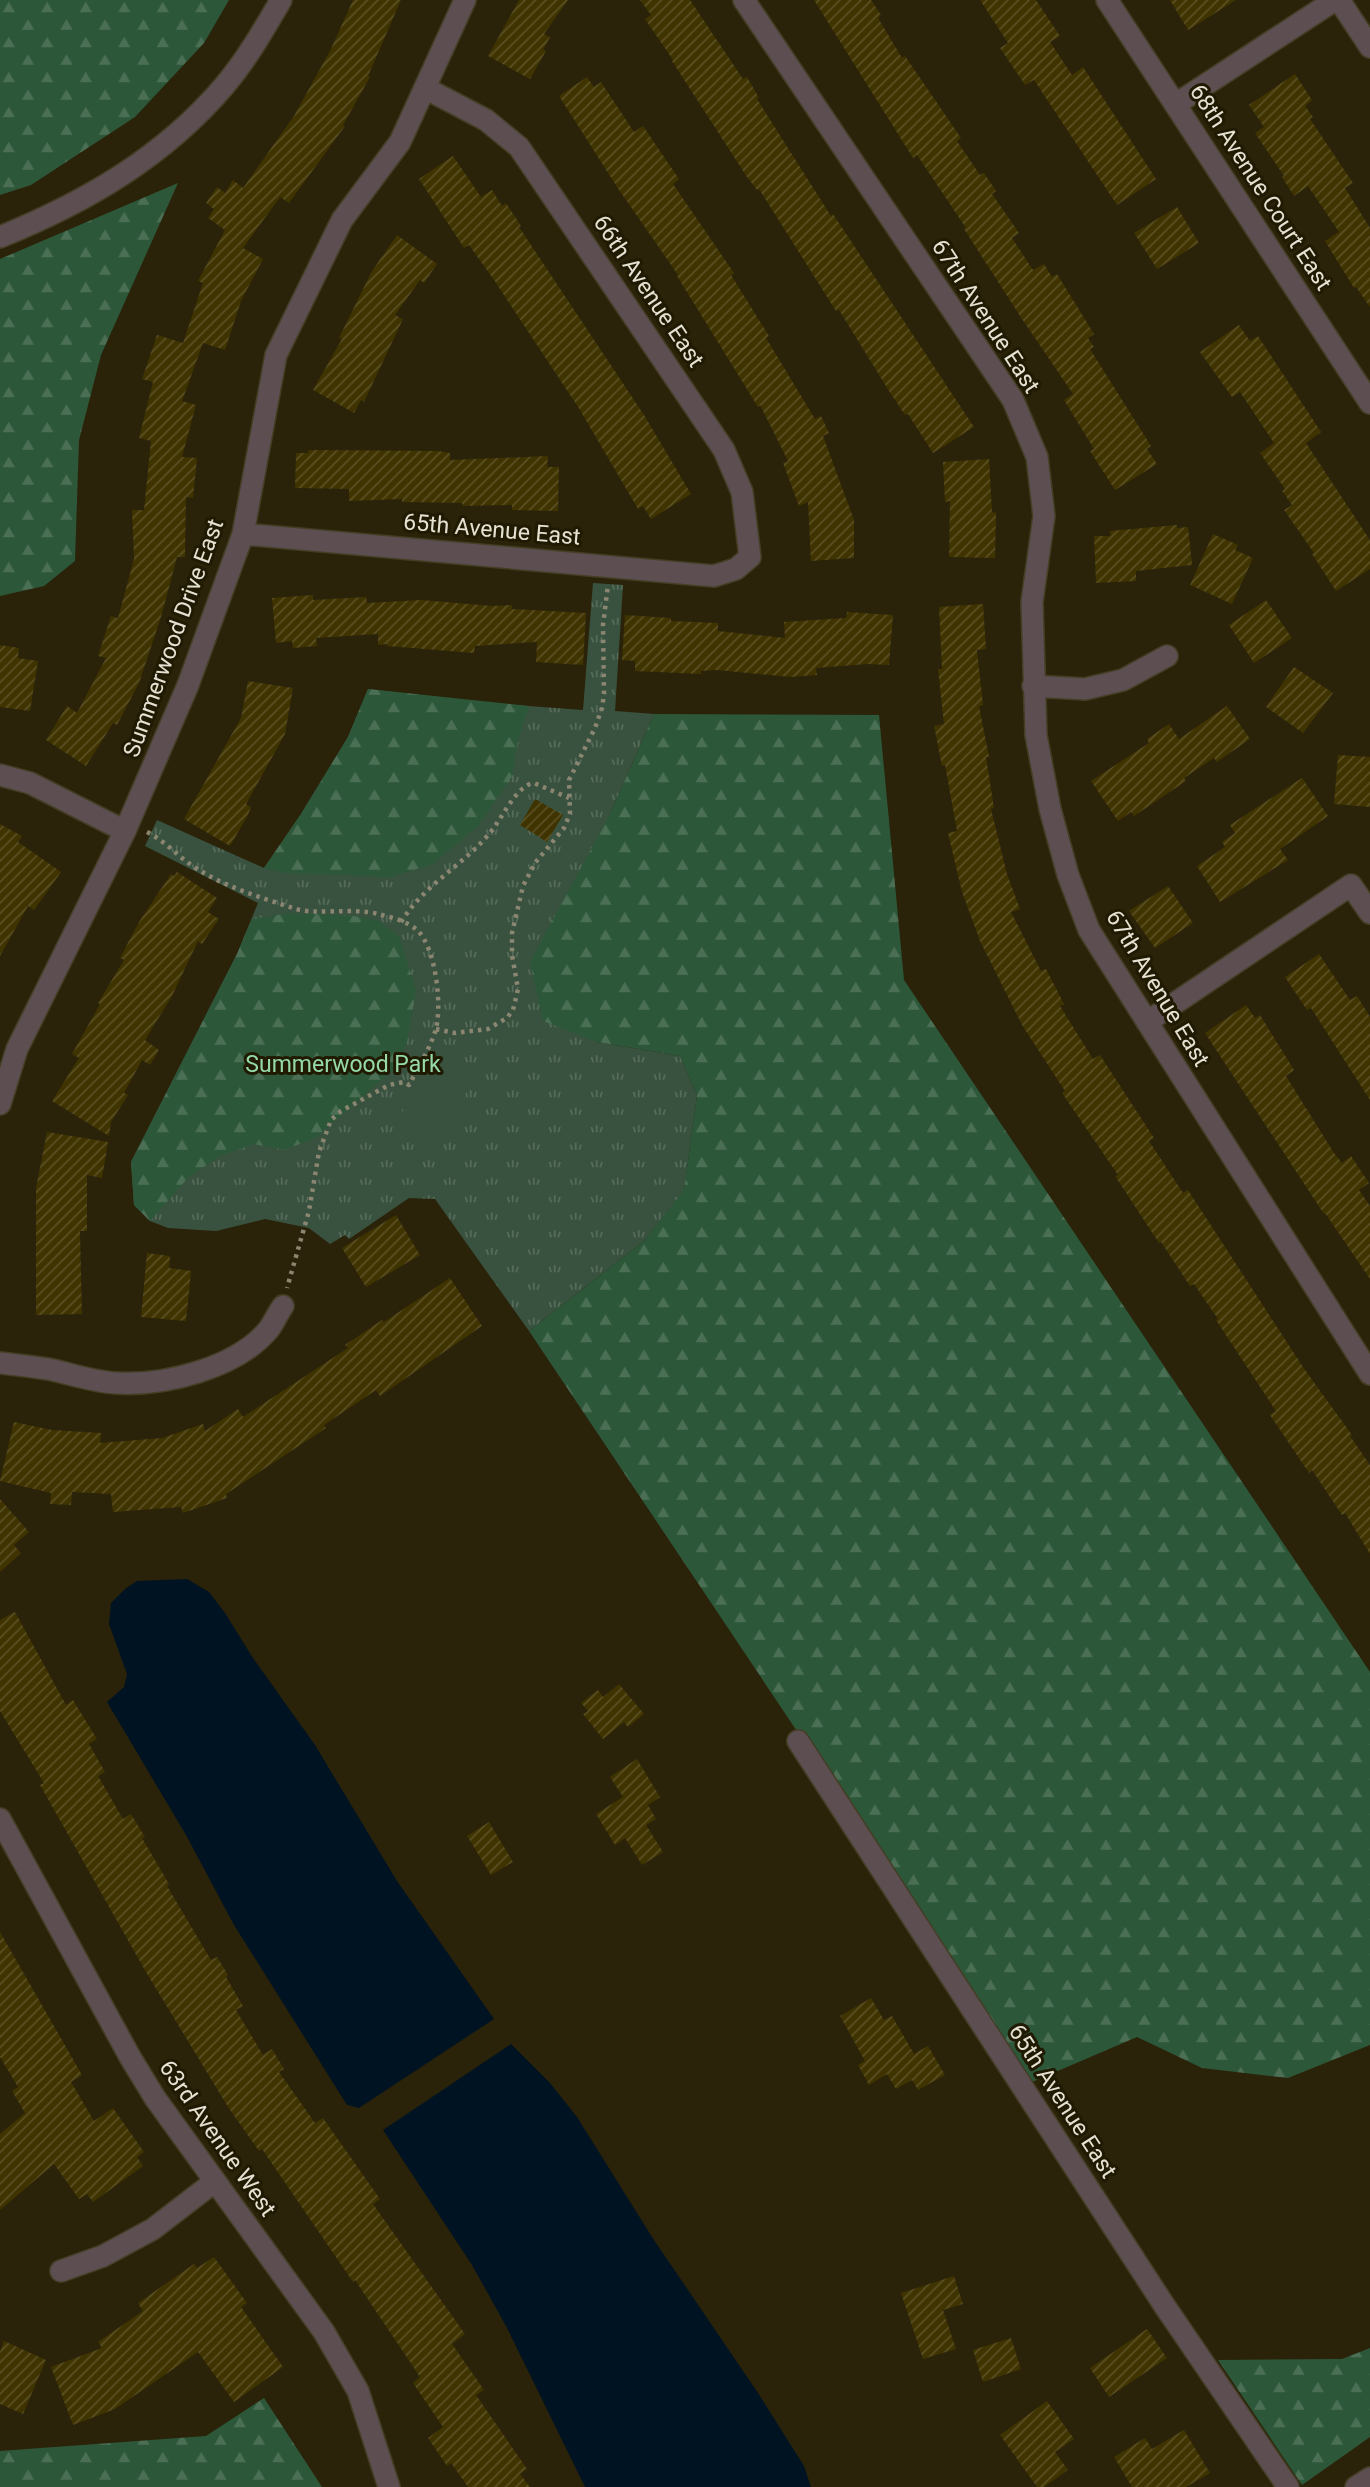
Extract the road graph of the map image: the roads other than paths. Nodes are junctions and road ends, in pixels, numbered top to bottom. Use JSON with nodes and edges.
{"nodes":[{"id":1,"x":281,"y":0,"type":"edge"},
{"id":2,"x":465,"y":0,"type":"edge"},
{"id":3,"x":744,"y":0,"type":"edge"},
{"id":4,"x":1107,"y":0,"type":"edge"},
{"id":5,"x":1337,"y":0,"type":"edge"},
{"id":6,"x":1370,"y":47,"type":"edge"},
{"id":7,"x":425,"y":88,"type":"junction"},
{"id":8,"x":1176,"y":104,"type":"junction"},
{"id":9,"x":0,"y":237,"type":"edge"},
{"id":10,"x":1370,"y":403,"type":"edge"},
{"id":11,"x":243,"y":534,"type":"junction"},
{"id":12,"x":736,"y":569,"type":"joint"},
{"id":13,"x":1167,"y":656,"type":"dead end"},
{"id":14,"x":1033,"y":686,"type":"junction"},
{"id":15,"x":0,"y":775,"type":"edge"},
{"id":16,"x":127,"y":827,"type":"junction"},
{"id":17,"x":1370,"y":913,"type":"edge"},
{"id":18,"x":1147,"y":1022,"type":"junction"},
{"id":19,"x":0,"y":1104,"type":"edge"},
{"id":20,"x":283,"y":1306,"type":"road end"},
{"id":21,"x":0,"y":1363,"type":"edge"},
{"id":22,"x":1370,"y":1374,"type":"edge"},
{"id":23,"x":798,"y":1741,"type":"dead end"},
{"id":24,"x":0,"y":1819,"type":"edge"},
{"id":25,"x":214,"y":2182,"type":"junction"},
{"id":26,"x":61,"y":2271,"type":"dead end"},
{"id":27,"x":1370,"y":2478,"type":"edge"},
{"id":28,"x":389,"y":2487,"type":"edge"},
{"id":29,"x":1288,"y":2487,"type":"edge"},
{"id":30,"x":1356,"y":2487,"type":"edge"}],
"edges":[{"from":1,"to":9,"type":"street"},
{"from":2,"to":7,"type":"street","name":"Summerwood Drive East"},
{"from":3,"to":14,"type":"street","name":"67th Avenue East"},
{"from":4,"to":8,"type":"street","name":"68th Avenue Court East"},
{"from":5,"to":6,"type":"street"},
{"from":5,"to":8,"type":"street"},
{"from":7,"to":11,"type":"street","name":"Summerwood Drive East"},
{"from":7,"to":12,"type":"street","name":"66th Avenue East"},
{"from":8,"to":10,"type":"street","name":"68th Avenue Court East"},
{"from":11,"to":12,"type":"street","name":"65th Avenue East"},
{"from":11,"to":16,"type":"street","name":"Summerwood Drive East"},
{"from":13,"to":14,"type":"street"},
{"from":14,"to":18,"type":"street","name":"67th Avenue East"},
{"from":15,"to":16,"type":"street"},
{"from":16,"to":19,"type":"street","name":"Summerwood Drive East"},
{"from":17,"to":18,"type":"street"},
{"from":18,"to":22,"type":"street","name":"67th Avenue East"},
{"from":20,"to":21,"type":"street"},
{"from":23,"to":29,"type":"street","name":"65th Avenue East"},
{"from":24,"to":25,"type":"street","name":"63rd Avenue West"},
{"from":25,"to":26,"type":"street"},
{"from":25,"to":28,"type":"street","name":"63rd Avenue West"},
{"from":27,"to":30,"type":"street"}]}
